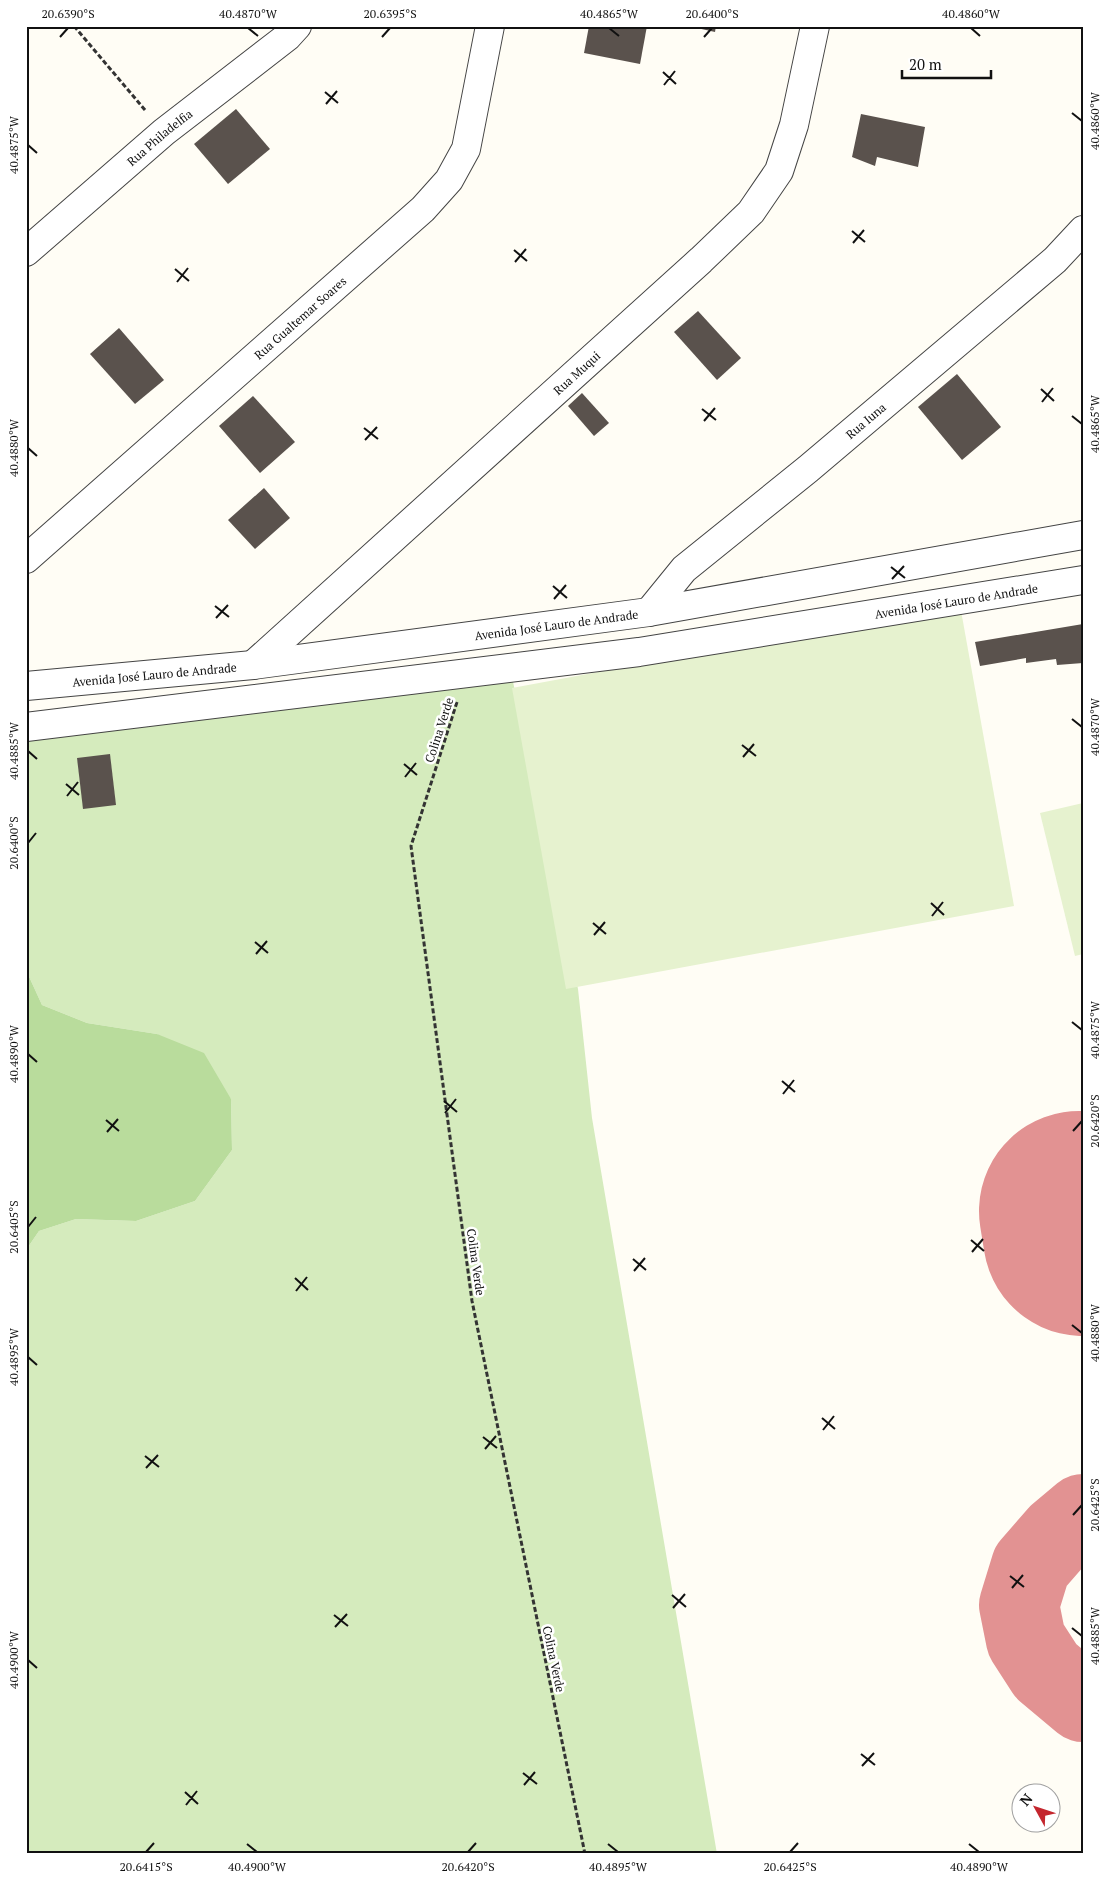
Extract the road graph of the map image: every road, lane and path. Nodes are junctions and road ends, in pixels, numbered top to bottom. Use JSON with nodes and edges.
{"nodes":[{"id":1,"x":74,"y":26,"type":"edge"},
{"id":2,"x":297,"y":26,"type":"edge"},
{"id":3,"x":490,"y":26,"type":"edge"},
{"id":4,"x":815,"y":26,"type":"edge"},
{"id":5,"x":164,"y":132,"type":"junction"},
{"id":6,"x":1083,"y":230,"type":"edge"},
{"id":7,"x":26,"y":252,"type":"edge"},
{"id":8,"x":1083,"y":535,"type":"edge"},
{"id":9,"x":26,"y":559,"type":"edge"},
{"id":10,"x":1083,"y":580,"type":"edge"},
{"id":11,"x":649,"y":612,"type":"junction"},
{"id":12,"x":253,"y":665,"type":"junction"},
{"id":13,"x":466,"y":673,"type":"junction"},
{"id":14,"x":26,"y":686,"type":"edge"},
{"id":15,"x":26,"y":727,"type":"edge"},
{"id":16,"x":585,"y":1854,"type":"edge"}],
"edges":[{"from":1,"to":5,"type":"path"},
{"from":2,"to":5,"type":"street","name":"Rua Philadelfia"},
{"from":3,"to":9,"type":"street","name":"Rua Gualtemar Soares"},
{"from":4,"to":12,"type":"street","name":"Rua Muqui"},
{"from":5,"to":7,"type":"street","name":"Rua Philadelfia"},
{"from":6,"to":11,"type":"street","name":"Rua Iuna"},
{"from":8,"to":11,"type":"street","name":"Avenida José Lauro de Andrade"},
{"from":10,"to":13,"type":"street","name":"Avenida José Lauro de Andrade"},
{"from":11,"to":12,"type":"street","name":"Avenida José Lauro de Andrade"},
{"from":12,"to":14,"type":"street","name":"Avenida José Lauro de Andrade"},
{"from":13,"to":15,"type":"street","name":"Avenida José Lauro de Andrade"},
{"from":13,"to":16,"type":"path","name":"Colina Verde"}]}
